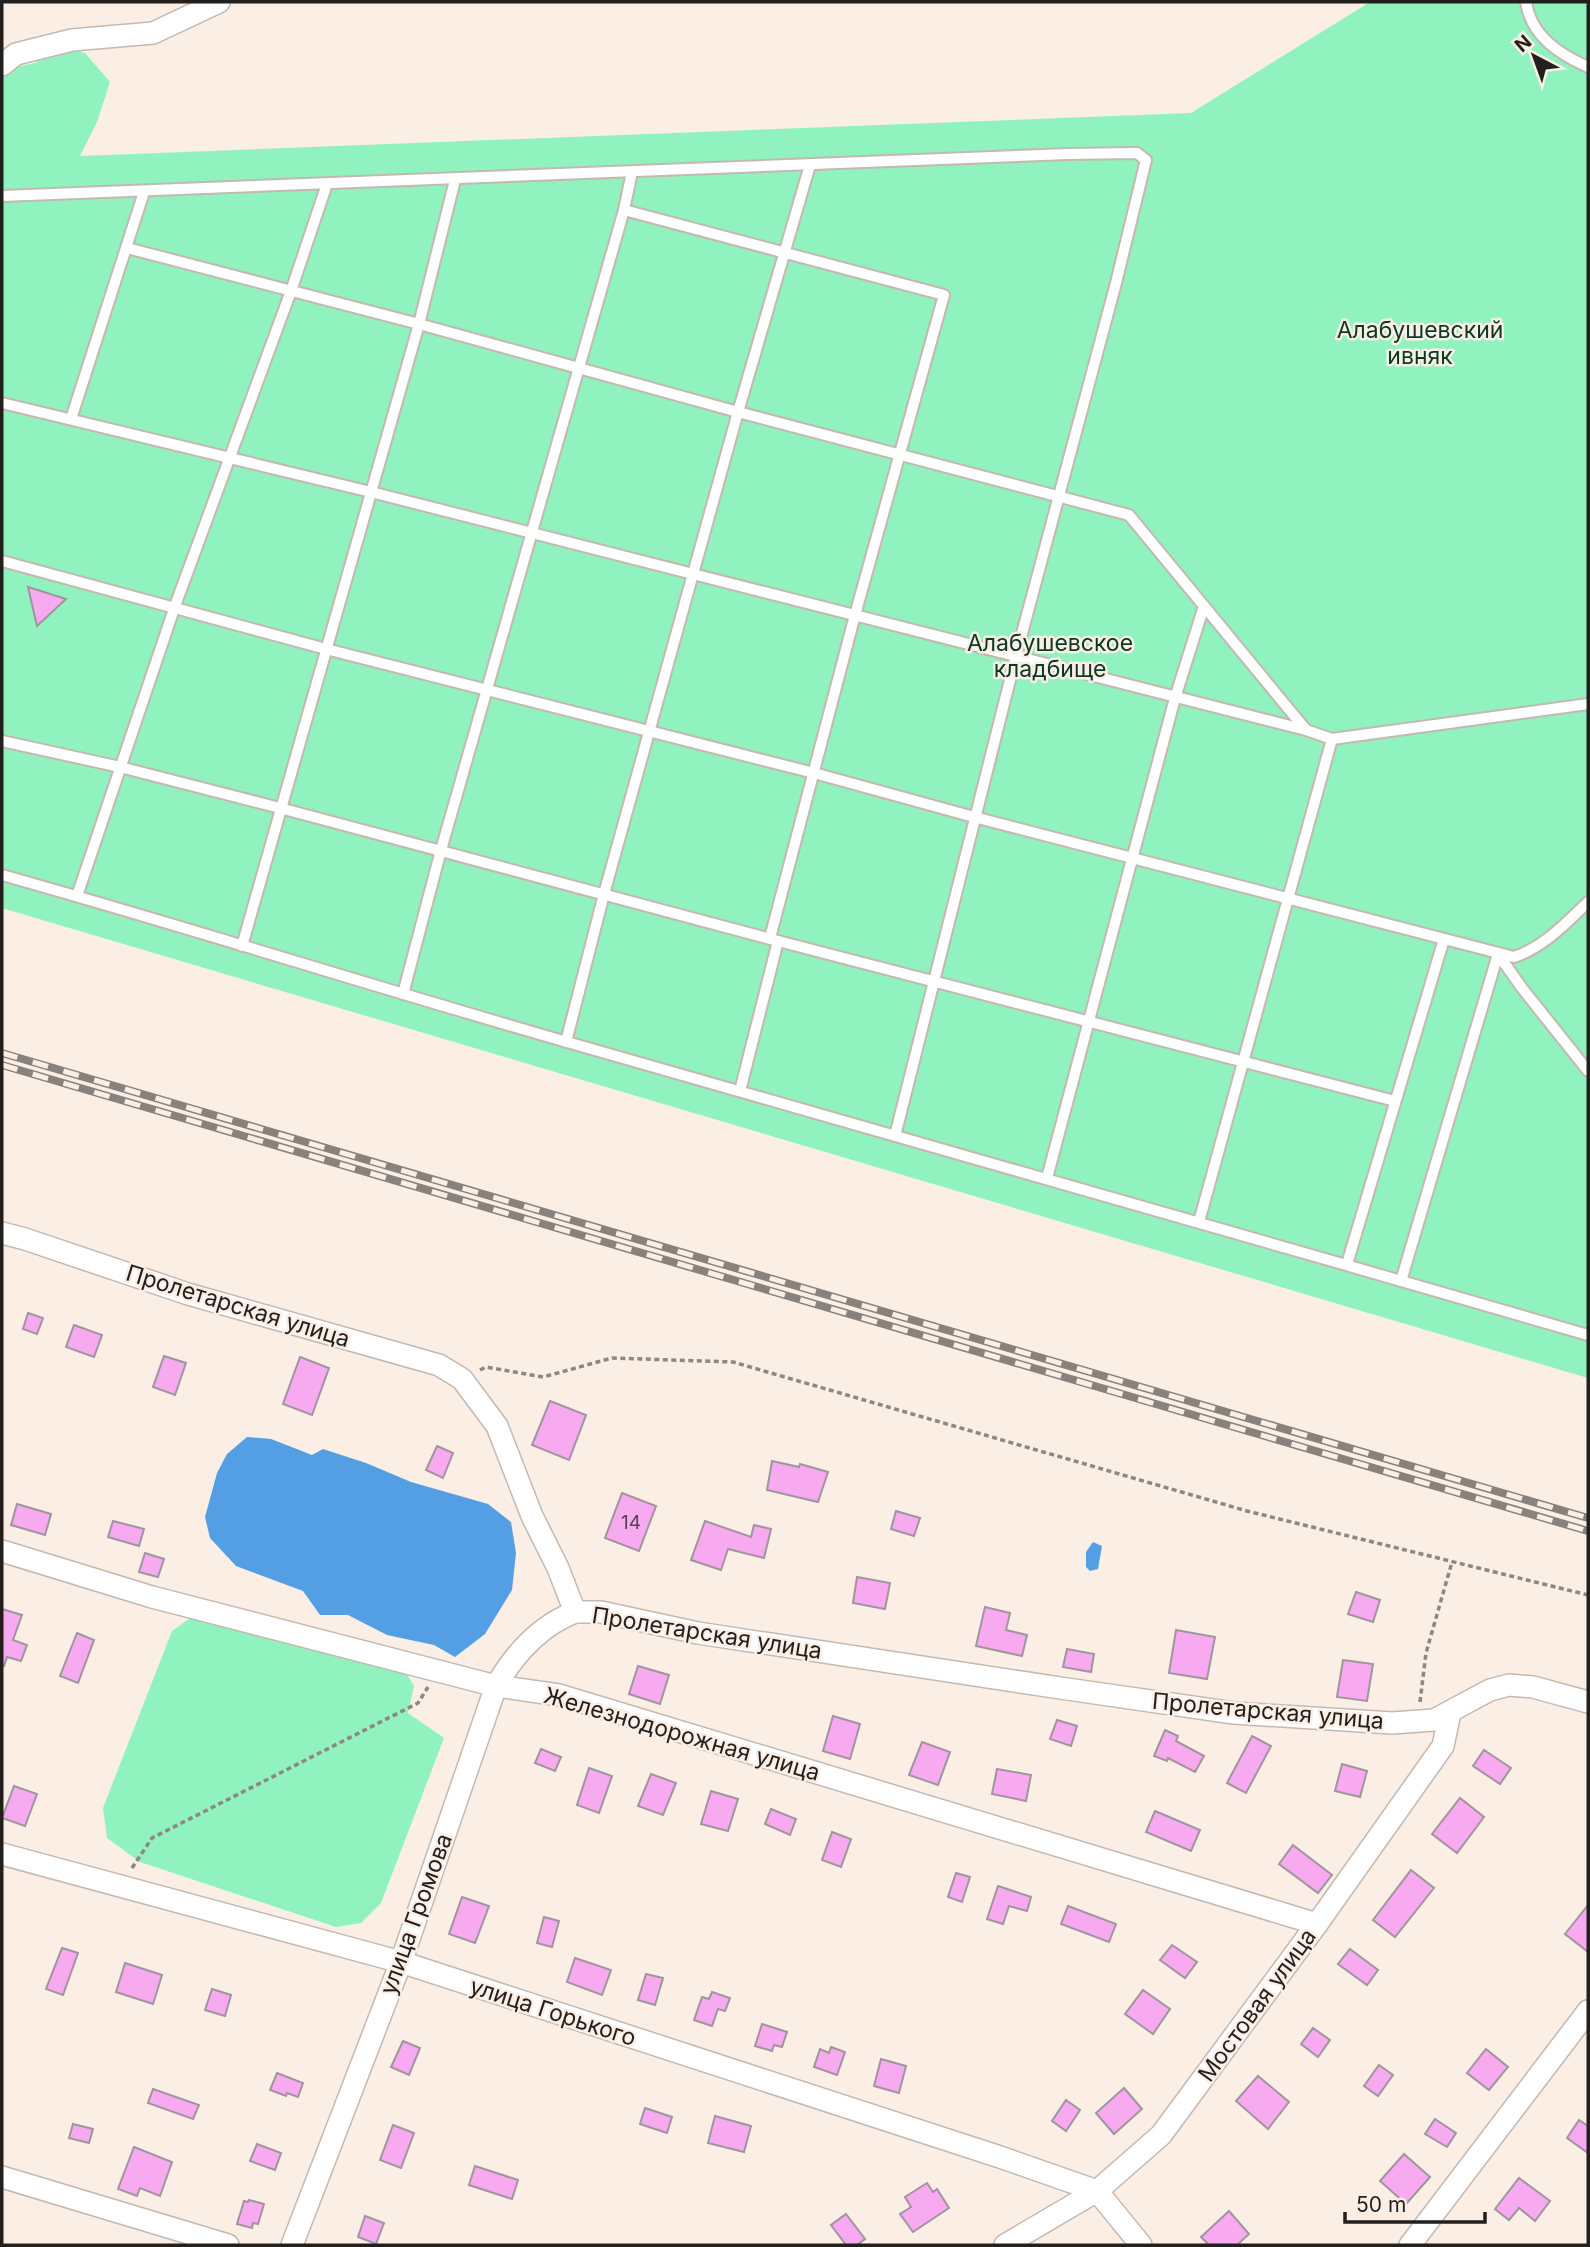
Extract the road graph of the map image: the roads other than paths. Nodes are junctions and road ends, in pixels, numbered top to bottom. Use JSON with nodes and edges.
{"nodes":[{"id":1,"x":219,"y":2,"type":"edge"},
{"id":2,"x":1527,"y":2,"type":"edge"},
{"id":3,"x":2,"y":65,"type":"edge"},
{"id":4,"x":1588,"y":67,"type":"edge"},
{"id":5,"x":810,"y":164,"type":"junction"},
{"id":6,"x":632,"y":172,"type":"junction"},
{"id":7,"x":455,"y":180,"type":"junction"},
{"id":8,"x":327,"y":184,"type":"junction"},
{"id":9,"x":144,"y":192,"type":"junction"},
{"id":10,"x":2,"y":196,"type":"edge"},
{"id":11,"x":624,"y":210,"type":"junction"},
{"id":12,"x":127,"y":248,"type":"junction"},
{"id":13,"x":785,"y":254,"type":"junction"},
{"id":14,"x":291,"y":291,"type":"junction"},
{"id":15,"x":419,"y":324,"type":"junction"},
{"id":16,"x":579,"y":370,"type":"junction"},
{"id":17,"x":2,"y":403,"type":"edge"},
{"id":18,"x":738,"y":412,"type":"junction"},
{"id":19,"x":71,"y":419,"type":"junction"},
{"id":20,"x":898,"y":453,"type":"junction"},
{"id":21,"x":230,"y":458,"type":"junction"},
{"id":22,"x":370,"y":492,"type":"junction"},
{"id":23,"x":1059,"y":496,"type":"junction"},
{"id":24,"x":531,"y":534,"type":"junction"},
{"id":25,"x":2,"y":561,"type":"edge"},
{"id":26,"x":694,"y":575,"type":"junction"},
{"id":27,"x":175,"y":606,"type":"junction"},
{"id":28,"x":1204,"y":606,"type":"junction"},
{"id":29,"x":855,"y":615,"type":"junction"},
{"id":30,"x":326,"y":649,"type":"junction"},
{"id":31,"x":1016,"y":656,"type":"junction"},
{"id":32,"x":488,"y":690,"type":"junction"},
{"id":33,"x":1175,"y":698,"type":"junction"},
{"id":34,"x":1588,"y":704,"type":"edge"},
{"id":35,"x":1306,"y":730,"type":"junction"},
{"id":36,"x":651,"y":732,"type":"junction"},
{"id":37,"x":1332,"y":739,"type":"junction"},
{"id":38,"x":2,"y":741,"type":"edge"},
{"id":39,"x":120,"y":767,"type":"junction"},
{"id":40,"x":814,"y":773,"type":"junction"},
{"id":41,"x":280,"y":808,"type":"junction"},
{"id":42,"x":974,"y":817,"type":"junction"},
{"id":43,"x":441,"y":850,"type":"junction"},
{"id":44,"x":1133,"y":859,"type":"junction"},
{"id":45,"x":2,"y":875,"type":"edge"},
{"id":46,"x":604,"y":894,"type":"junction"},
{"id":47,"x":76,"y":896,"type":"junction"},
{"id":48,"x":1289,"y":897,"type":"junction"},
{"id":49,"x":1588,"y":902,"type":"edge"},
{"id":50,"x":1444,"y":939,"type":"junction"},
{"id":51,"x":774,"y":940,"type":"junction"},
{"id":52,"x":242,"y":946,"type":"junction"},
{"id":53,"x":1498,"y":954,"type":"junction"},
{"id":54,"x":932,"y":981,"type":"junction"},
{"id":55,"x":402,"y":994,"type":"junction"},
{"id":56,"x":1088,"y":1022,"type":"junction"},
{"id":57,"x":566,"y":1042,"type":"junction"},
{"id":58,"x":1242,"y":1063,"type":"junction"},
{"id":59,"x":1588,"y":1071,"type":"edge"},
{"id":60,"x":740,"y":1091,"type":"junction"},
{"id":61,"x":1395,"y":1101,"type":"junction"},
{"id":62,"x":895,"y":1136,"type":"junction"},
{"id":63,"x":1047,"y":1178,"type":"junction"},
{"id":64,"x":1199,"y":1222,"type":"junction"},
{"id":65,"x":2,"y":1233,"type":"edge"},
{"id":66,"x":1347,"y":1264,"type":"junction"},
{"id":67,"x":1401,"y":1281,"type":"junction"},
{"id":68,"x":1588,"y":1335,"type":"edge"},
{"id":69,"x":2,"y":1551,"type":"edge"},
{"id":70,"x":575,"y":1612,"type":"junction"},
{"id":71,"x":496,"y":1686,"type":"junction"},
{"id":72,"x":1588,"y":1702,"type":"edge"},
{"id":73,"x":1450,"y":1713,"type":"junction"},
{"id":74,"x":2,"y":1854,"type":"edge"},
{"id":75,"x":1317,"y":1924,"type":"junction"},
{"id":76,"x":401,"y":1962,"type":"junction"},
{"id":77,"x":1588,"y":2011,"type":"edge"},
{"id":78,"x":2,"y":2177,"type":"edge"},
{"id":79,"x":1097,"y":2190,"type":"junction"},
{"id":80,"x":228,"y":2245,"type":"edge"},
{"id":81,"x":292,"y":2245,"type":"edge"},
{"id":82,"x":1005,"y":2245,"type":"edge"},
{"id":83,"x":1141,"y":2245,"type":"edge"},
{"id":84,"x":1410,"y":2245,"type":"edge"}],
"edges":[{"from":1,"to":3,"type":"street"},
{"from":2,"to":4,"type":"lane"},
{"from":5,"to":6,"type":"lane"},
{"from":5,"to":13,"type":"lane"},
{"from":5,"to":23,"type":"lane"},
{"from":6,"to":7,"type":"lane"},
{"from":6,"to":11,"type":"lane"},
{"from":7,"to":8,"type":"lane"},
{"from":7,"to":15,"type":"lane"},
{"from":8,"to":9,"type":"lane"},
{"from":8,"to":14,"type":"lane"},
{"from":9,"to":10,"type":"lane"},
{"from":9,"to":12,"type":"lane"},
{"from":11,"to":13,"type":"lane"},
{"from":11,"to":16,"type":"lane"},
{"from":12,"to":14,"type":"lane"},
{"from":12,"to":19,"type":"lane"},
{"from":13,"to":18,"type":"lane"},
{"from":13,"to":20,"type":"lane"},
{"from":14,"to":15,"type":"lane"},
{"from":14,"to":21,"type":"lane"},
{"from":15,"to":16,"type":"lane"},
{"from":15,"to":22,"type":"lane"},
{"from":16,"to":18,"type":"lane"},
{"from":16,"to":24,"type":"lane"},
{"from":17,"to":19,"type":"lane"},
{"from":18,"to":20,"type":"lane"},
{"from":18,"to":26,"type":"lane"},
{"from":19,"to":21,"type":"lane"},
{"from":20,"to":23,"type":"lane"},
{"from":20,"to":29,"type":"lane"},
{"from":21,"to":22,"type":"lane"},
{"from":21,"to":27,"type":"lane"},
{"from":22,"to":24,"type":"lane"},
{"from":22,"to":30,"type":"lane"},
{"from":23,"to":28,"type":"lane"},
{"from":23,"to":31,"type":"lane"},
{"from":24,"to":26,"type":"lane"},
{"from":24,"to":32,"type":"lane"},
{"from":25,"to":27,"type":"lane"},
{"from":26,"to":29,"type":"lane"},
{"from":26,"to":36,"type":"lane"},
{"from":27,"to":30,"type":"lane"},
{"from":27,"to":39,"type":"lane"},
{"from":28,"to":33,"type":"lane"},
{"from":28,"to":35,"type":"lane"},
{"from":29,"to":31,"type":"lane"},
{"from":29,"to":40,"type":"lane"},
{"from":30,"to":32,"type":"lane"},
{"from":30,"to":41,"type":"lane"},
{"from":31,"to":33,"type":"lane"},
{"from":31,"to":42,"type":"lane"},
{"from":32,"to":36,"type":"lane"},
{"from":32,"to":43,"type":"lane"},
{"from":33,"to":35,"type":"lane"},
{"from":33,"to":44,"type":"lane"},
{"from":34,"to":37,"type":"lane"},
{"from":35,"to":37,"type":"lane"},
{"from":36,"to":40,"type":"lane"},
{"from":36,"to":46,"type":"lane"},
{"from":37,"to":48,"type":"lane"},
{"from":38,"to":39,"type":"lane"},
{"from":39,"to":41,"type":"lane"},
{"from":39,"to":47,"type":"lane"},
{"from":40,"to":42,"type":"lane"},
{"from":40,"to":51,"type":"lane"},
{"from":41,"to":43,"type":"lane"},
{"from":41,"to":52,"type":"lane"},
{"from":42,"to":44,"type":"lane"},
{"from":42,"to":54,"type":"lane"},
{"from":43,"to":46,"type":"lane"},
{"from":43,"to":55,"type":"lane"},
{"from":44,"to":48,"type":"lane"},
{"from":44,"to":56,"type":"lane"},
{"from":45,"to":47,"type":"lane"},
{"from":46,"to":51,"type":"lane"},
{"from":46,"to":57,"type":"lane"},
{"from":47,"to":52,"type":"lane"},
{"from":48,"to":50,"type":"lane"},
{"from":48,"to":58,"type":"lane"},
{"from":49,"to":53,"type":"lane"},
{"from":50,"to":53,"type":"lane"},
{"from":50,"to":61,"type":"lane"},
{"from":51,"to":54,"type":"lane"},
{"from":51,"to":60,"type":"lane"},
{"from":52,"to":55,"type":"lane"},
{"from":53,"to":59,"type":"lane"},
{"from":53,"to":67,"type":"lane"},
{"from":54,"to":56,"type":"lane"},
{"from":54,"to":62,"type":"lane"},
{"from":55,"to":57,"type":"lane"},
{"from":56,"to":58,"type":"lane"},
{"from":56,"to":63,"type":"lane"},
{"from":57,"to":60,"type":"lane"},
{"from":58,"to":61,"type":"lane"},
{"from":58,"to":64,"type":"lane"},
{"from":60,"to":62,"type":"lane"},
{"from":61,"to":66,"type":"lane"},
{"from":62,"to":63,"type":"lane"},
{"from":63,"to":64,"type":"lane"},
{"from":64,"to":66,"type":"lane"},
{"from":65,"to":70,"type":"street","name":"Пролетарская улица"},
{"from":66,"to":67,"type":"lane"},
{"from":67,"to":68,"type":"lane"},
{"from":69,"to":71,"type":"street","name":"Железнодорожная улица"},
{"from":70,"to":71,"type":"street","name":"улица Громова"},
{"from":70,"to":73,"type":"street","name":"Пролетарская улица"},
{"from":71,"to":75,"type":"street","name":"Железнодорожная улица"},
{"from":71,"to":76,"type":"street","name":"улица Громова"},
{"from":72,"to":73,"type":"street","name":"Пролетарская улица"},
{"from":73,"to":75,"type":"street","name":"Мостовая улица"},
{"from":74,"to":76,"type":"street","name":"улица Горького"},
{"from":75,"to":79,"type":"street","name":"Мостовая улица"},
{"from":76,"to":79,"type":"street","name":"улица Горького"},
{"from":76,"to":81,"type":"street","name":"улица Громова"},
{"from":77,"to":84,"type":"street"},
{"from":78,"to":80,"type":"street"},
{"from":79,"to":82,"type":"street","name":"Мостовая улица"},
{"from":79,"to":83,"type":"street"}]}
